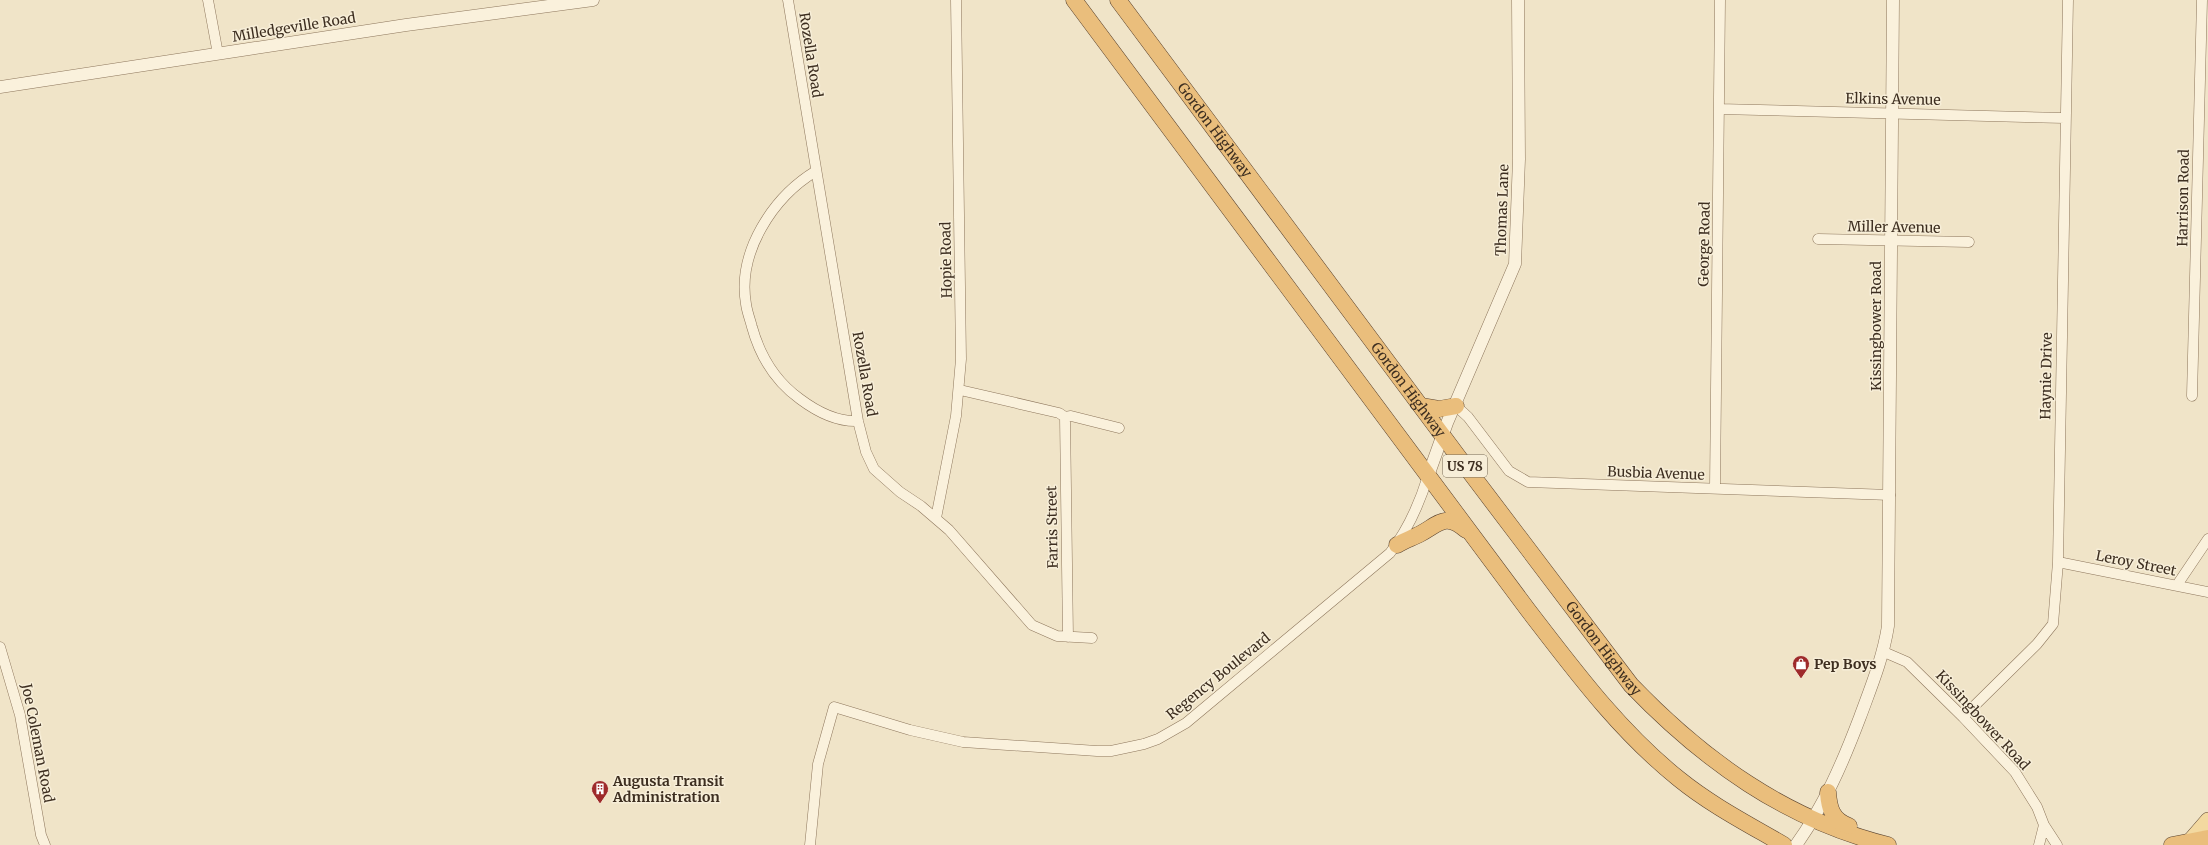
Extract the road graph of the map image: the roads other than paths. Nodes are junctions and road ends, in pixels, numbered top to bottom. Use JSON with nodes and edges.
{"nodes":[{"id":1,"x":208,"y":0,"type":"edge"},
{"id":2,"x":593,"y":0,"type":"edge"},
{"id":3,"x":788,"y":0,"type":"edge"},
{"id":4,"x":956,"y":0,"type":"edge"},
{"id":5,"x":1074,"y":0,"type":"edge"},
{"id":6,"x":1118,"y":0,"type":"edge"},
{"id":7,"x":1518,"y":0,"type":"edge"},
{"id":8,"x":1720,"y":0,"type":"edge"},
{"id":9,"x":1892,"y":0,"type":"edge"},
{"id":10,"x":2068,"y":0,"type":"edge"},
{"id":11,"x":2202,"y":0,"type":"edge"},
{"id":12,"x":218,"y":54,"type":"junction"},
{"id":13,"x":0,"y":88,"type":"edge"},
{"id":14,"x":1719,"y":109,"type":"junction"},
{"id":15,"x":1892,"y":113,"type":"junction"},
{"id":16,"x":2065,"y":118,"type":"junction"},
{"id":17,"x":816,"y":171,"type":"junction"},
{"id":18,"x":1818,"y":239,"type":"dead end"},
{"id":19,"x":1891,"y":242,"type":"junction"},
{"id":20,"x":1969,"y":242,"type":"dead end"},
{"id":21,"x":960,"y":390,"type":"junction"},
{"id":22,"x":2192,"y":396,"type":"dead end"},
{"id":23,"x":1421,"y":406,"type":"junction"},
{"id":24,"x":1456,"y":406,"type":"junction"},
{"id":25,"x":1065,"y":417,"type":"junction"},
{"id":26,"x":858,"y":422,"type":"junction"},
{"id":27,"x":1119,"y":428,"type":"dead end"},
{"id":28,"x":1443,"y":435,"type":"junction"},
{"id":29,"x":1428,"y":476,"type":"junction"},
{"id":30,"x":1715,"y":488,"type":"junction"},
{"id":31,"x":1890,"y":495,"type":"junction"},
{"id":32,"x":936,"y":518,"type":"junction"},
{"id":33,"x":1473,"y":536,"type":"junction"},
{"id":34,"x":2208,"y":540,"type":"edge"},
{"id":35,"x":1397,"y":544,"type":"junction"},
{"id":36,"x":2058,"y":562,"type":"junction"},
{"id":37,"x":2177,"y":585,"type":"junction"},
{"id":38,"x":2208,"y":592,"type":"edge"},
{"id":39,"x":1068,"y":637,"type":"junction"},
{"id":40,"x":1092,"y":638,"type":"dead end"},
{"id":41,"x":0,"y":647,"type":"edge"},
{"id":42,"x":1884,"y":652,"type":"junction"},
{"id":43,"x":1963,"y":717,"type":"junction"},
{"id":44,"x":1828,"y":792,"type":"junction"},
{"id":45,"x":1815,"y":818,"type":"junction"},
{"id":46,"x":2208,"y":820,"type":"edge"},
{"id":47,"x":2044,"y":825,"type":"junction"},
{"id":48,"x":2208,"y":838,"type":"edge"},
{"id":49,"x":2188,"y":843,"type":"edge"},
{"id":50,"x":45,"y":845,"type":"edge"},
{"id":51,"x":810,"y":845,"type":"edge"},
{"id":52,"x":1784,"y":845,"type":"edge"},
{"id":53,"x":1796,"y":845,"type":"edge"},
{"id":54,"x":1807,"y":845,"type":"edge"},
{"id":55,"x":1888,"y":845,"type":"edge"},
{"id":56,"x":1899,"y":845,"type":"edge"},
{"id":57,"x":2039,"y":845,"type":"edge"},
{"id":58,"x":2057,"y":845,"type":"edge"},
{"id":59,"x":2172,"y":845,"type":"edge"}],
"edges":[{"from":1,"to":12,"type":"street"},
{"from":2,"to":12,"type":"street","name":"Milledgeville Road"},
{"from":3,"to":17,"type":"street","name":"Rozella Road"},
{"from":4,"to":21,"type":"street","name":"Hopie Road"},
{"from":5,"to":29,"type":"highway","number":"US 78"},
{"from":6,"to":23,"type":"highway","name":"Gordon Highway","number":"US 78"},
{"from":7,"to":24,"type":"street","name":"Thomas Lane"},
{"from":8,"to":14,"type":"street","name":"George Road"},
{"from":9,"to":15,"type":"street","name":"Kissingbower Road"},
{"from":10,"to":16,"type":"street","name":"Haynie Drive"},
{"from":11,"to":22,"type":"street","name":"Harrison Road"},
{"from":12,"to":13,"type":"street","name":"Milledgeville Road"},
{"from":14,"to":15,"type":"street","name":"Elkins Avenue"},
{"from":14,"to":30,"type":"street","name":"George Road"},
{"from":15,"to":16,"type":"street","name":"Elkins Avenue"},
{"from":15,"to":19,"type":"street","name":"Kissingbower Road"},
{"from":16,"to":36,"type":"street","name":"Haynie Drive"},
{"from":17,"to":26,"type":"street","name":"Rozella Road"},
{"from":17,"to":26,"type":"street"},
{"from":18,"to":19,"type":"street","name":"Miller Avenue"},
{"from":19,"to":20,"type":"street","name":"Miller Avenue"},
{"from":19,"to":31,"type":"street","name":"Kissingbower Road"},
{"from":21,"to":25,"type":"street"},
{"from":21,"to":32,"type":"street","name":"Hopie Road"},
{"from":23,"to":24,"type":"highway"},
{"from":23,"to":28,"type":"highway","name":"Gordon Highway","number":"US 78"},
{"from":24,"to":28,"type":"street","name":"Thomas Lane"},
{"from":24,"to":30,"type":"street","name":"Busbia Avenue"},
{"from":25,"to":27,"type":"street"},
{"from":25,"to":39,"type":"street","name":"Farris Street"},
{"from":26,"to":32,"type":"street","name":"Rozella Road"},
{"from":28,"to":29,"type":"street","name":"Thomas Lane"},
{"from":28,"to":45,"type":"highway","name":"Gordon Highway","number":"US 78"},
{"from":29,"to":33,"type":"highway","number":"US 78"},
{"from":29,"to":35,"type":"street","name":"Regency Boulevard"},
{"from":30,"to":31,"type":"street","name":"Busbia Avenue"},
{"from":31,"to":42,"type":"street","name":"Kissingbower Road"},
{"from":32,"to":39,"type":"street","name":"Rozella Road"},
{"from":33,"to":35,"type":"highway"},
{"from":33,"to":52,"type":"highway","number":"US 78"},
{"from":34,"to":37,"type":"street"},
{"from":35,"to":51,"type":"street","name":"Regency Boulevard"},
{"from":36,"to":37,"type":"street","name":"Leroy Street"},
{"from":36,"to":43,"type":"street","name":"Haynie Drive"},
{"from":37,"to":38,"type":"street","name":"Leroy Street"},
{"from":39,"to":40,"type":"street","name":"Rozella Road"},
{"from":41,"to":50,"type":"street","name":"Joe Coleman Road"},
{"from":42,"to":43,"type":"street","name":"Kissingbower Road"},
{"from":42,"to":44,"type":"street","name":"Kissingbower Road"},
{"from":43,"to":47,"type":"street","name":"Kissingbower Road"},
{"from":44,"to":45,"type":"street","name":"Kissingbower Road"},
{"from":44,"to":56,"type":"highway"},
{"from":45,"to":53,"type":"street","name":"Kissingbower Road"},
{"from":45,"to":54,"type":"street","name":"Kissingbower Road"},
{"from":45,"to":55,"type":"highway","name":"Gordon Highway","number":"US 78"},
{"from":46,"to":49,"type":"main road"},
{"from":47,"to":57,"type":"street"},
{"from":47,"to":58,"type":"street","name":"Kissingbower Road"},
{"from":48,"to":49,"type":"highway"},
{"from":49,"to":59,"type":"highway"}]}
